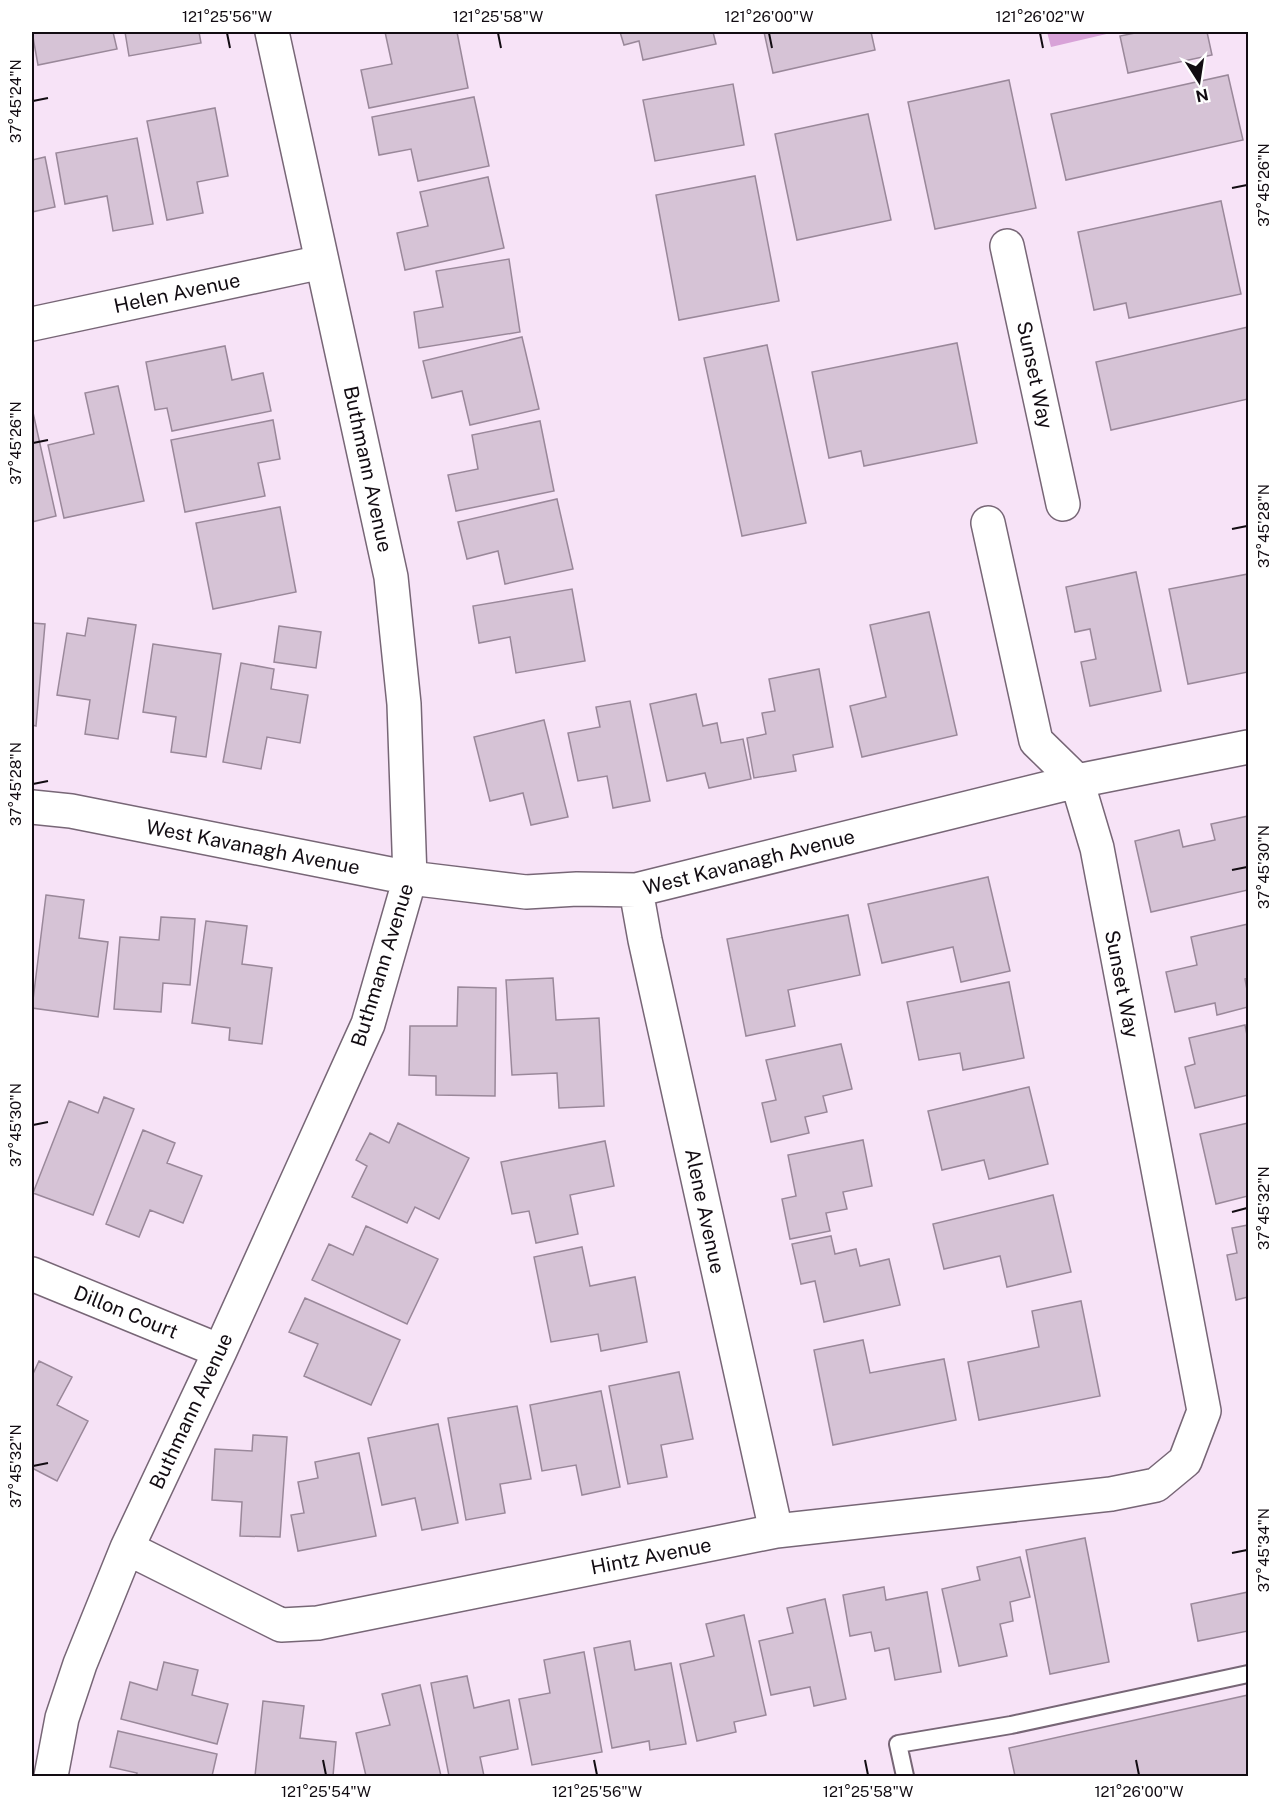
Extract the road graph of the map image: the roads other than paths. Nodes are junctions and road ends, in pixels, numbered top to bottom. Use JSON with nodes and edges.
{"nodes":[{"id":1,"x":272,"y":32,"type":"edge"},
{"id":2,"x":1007,"y":246,"type":"dead end"},
{"id":3,"x":322,"y":262,"type":"junction"},
{"id":4,"x":32,"y":324,"type":"edge"},
{"id":5,"x":1063,"y":504,"type":"dead end"},
{"id":6,"x":988,"y":523,"type":"dead end"},
{"id":7,"x":1248,"y":747,"type":"edge"},
{"id":8,"x":1077,"y":781,"type":"junction"},
{"id":9,"x":32,"y":807,"type":"edge"},
{"id":10,"x":410,"y":878,"type":"junction"},
{"id":11,"x":636,"y":890,"type":"junction"},
{"id":12,"x":32,"y":1274,"type":"edge"},
{"id":13,"x":220,"y":1351,"type":"junction"},
{"id":14,"x":1185,"y":1461,"type":"joint"},
{"id":15,"x":776,"y":1531,"type":"junction"},
{"id":16,"x":128,"y":1548,"type":"junction"},
{"id":17,"x":1248,"y":1674,"type":"edge"},
{"id":18,"x":45,"y":1768,"type":"edge"},
{"id":19,"x":905,"y":1776,"type":"edge"}],
"edges":[{"from":1,"to":3,"type":"street","name":"Buthmann Avenue"},
{"from":2,"to":5,"type":"street","name":"Sunset Way"},
{"from":3,"to":4,"type":"street","name":"Helen Avenue"},
{"from":3,"to":10,"type":"street","name":"Buthmann Avenue"},
{"from":6,"to":8,"type":"street","name":"Sunset Way"},
{"from":7,"to":8,"type":"street","name":"West Kavanagh Avenue"},
{"from":8,"to":11,"type":"street","name":"West Kavanagh Avenue"},
{"from":8,"to":14,"type":"street","name":"Sunset Way"},
{"from":9,"to":10,"type":"street","name":"West Kavanagh Avenue"},
{"from":10,"to":11,"type":"street","name":"West Kavanagh Avenue"},
{"from":10,"to":13,"type":"street","name":"Buthmann Avenue"},
{"from":11,"to":15,"type":"street","name":"Alene Avenue"},
{"from":12,"to":13,"type":"street","name":"Dillon Court"},
{"from":13,"to":16,"type":"street","name":"Buthmann Avenue"},
{"from":14,"to":15,"type":"street","name":"Hintz Avenue"},
{"from":15,"to":16,"type":"street","name":"Hintz Avenue"},
{"from":16,"to":18,"type":"street","name":"Buthmann Avenue"},
{"from":17,"to":19,"type":"lane"}]}
